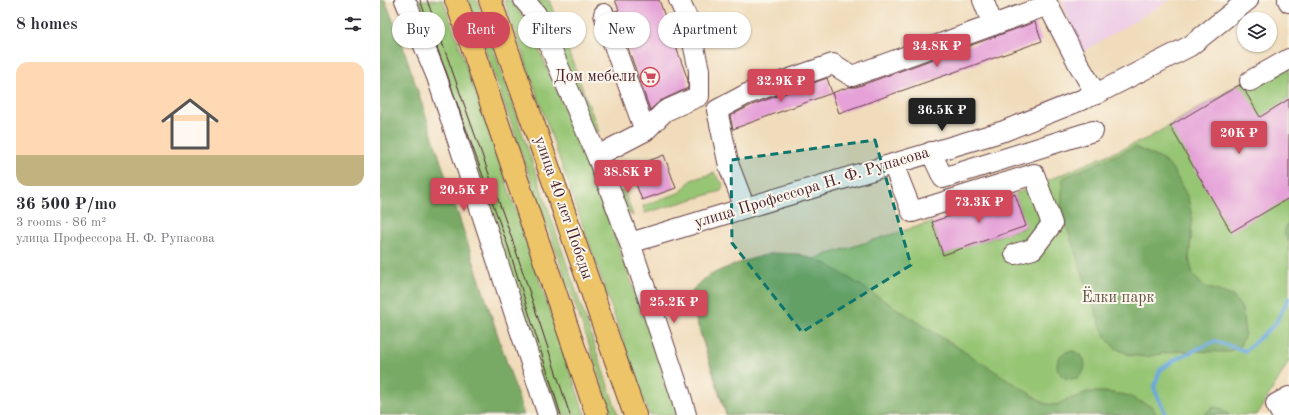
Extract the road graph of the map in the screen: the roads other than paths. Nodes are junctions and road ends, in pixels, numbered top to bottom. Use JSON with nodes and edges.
{"nodes":[{"id":1,"x":404,"y":0,"type":"edge"},
{"id":2,"x":456,"y":0,"type":"edge"},
{"id":3,"x":490,"y":0,"type":"edge"},
{"id":4,"x":524,"y":0,"type":"edge"},
{"id":5,"x":680,"y":0,"type":"edge"},
{"id":6,"x":983,"y":0,"type":"edge"},
{"id":7,"x":1248,"y":0,"type":"edge"},
{"id":8,"x":993,"y":25,"type":"junction"},
{"id":9,"x":615,"y":48,"type":"edge"},
{"id":10,"x":1289,"y":59,"type":"edge"},
{"id":11,"x":1250,"y":81,"type":"dead end"},
{"id":12,"x":1096,"y":94,"type":"junction"},
{"id":13,"x":1093,"y":130,"type":"dead end"},
{"id":14,"x":645,"y":132,"type":"junction"},
{"id":15,"x":931,"y":152,"type":"junction"},
{"id":16,"x":597,"y":156,"type":"junction"},
{"id":17,"x":893,"y":164,"type":"junction"},
{"id":18,"x":943,"y":178,"type":"junction"},
{"id":19,"x":953,"y":199,"type":"junction"},
{"id":20,"x":745,"y":208,"type":"junction"},
{"id":21,"x":630,"y":243,"type":"junction"},
{"id":22,"x":1014,"y":254,"type":"dead end"},
{"id":23,"x":1289,"y":397,"type":"edge"},
{"id":24,"x":548,"y":415,"type":"edge"},
{"id":25,"x":596,"y":415,"type":"edge"},
{"id":26,"x":635,"y":415,"type":"edge"},
{"id":27,"x":686,"y":415,"type":"edge"},
{"id":28,"x":1282,"y":415,"type":"edge"}],
"edges":[{"from":1,"to":24,"type":"street"},
{"from":2,"to":25,"type":"main road"},
{"from":3,"to":26,"type":"main road","name":"улица 40 лет Победы"},
{"from":4,"to":16,"type":"street"},
{"from":5,"to":14,"type":"street"},
{"from":6,"to":8,"type":"street"},
{"from":7,"to":12,"type":"street","name":"улица Профессора Н. Ф. Рупасова"},
{"from":8,"to":12,"type":"street"},
{"from":8,"to":20,"type":"street"},
{"from":9,"to":14,"type":"street"},
{"from":10,"to":11,"type":"street"},
{"from":12,"to":15,"type":"street","name":"улица Профессора Н. Ф. Рупасова"},
{"from":13,"to":18,"type":"street"},
{"from":14,"to":16,"type":"street"},
{"from":15,"to":17,"type":"street","name":"улица Профессора Н. Ф. Рупасова"},
{"from":15,"to":18,"type":"street"},
{"from":16,"to":21,"type":"street"},
{"from":17,"to":19,"type":"street"},
{"from":17,"to":20,"type":"street","name":"улица Профессора Н. Ф. Рупасова"},
{"from":18,"to":19,"type":"street"},
{"from":19,"to":22,"type":"street"},
{"from":20,"to":21,"type":"street","name":"улица Профессора Н. Ф. Рупасова"},
{"from":21,"to":27,"type":"street"},
{"from":23,"to":28,"type":"street"}]}
